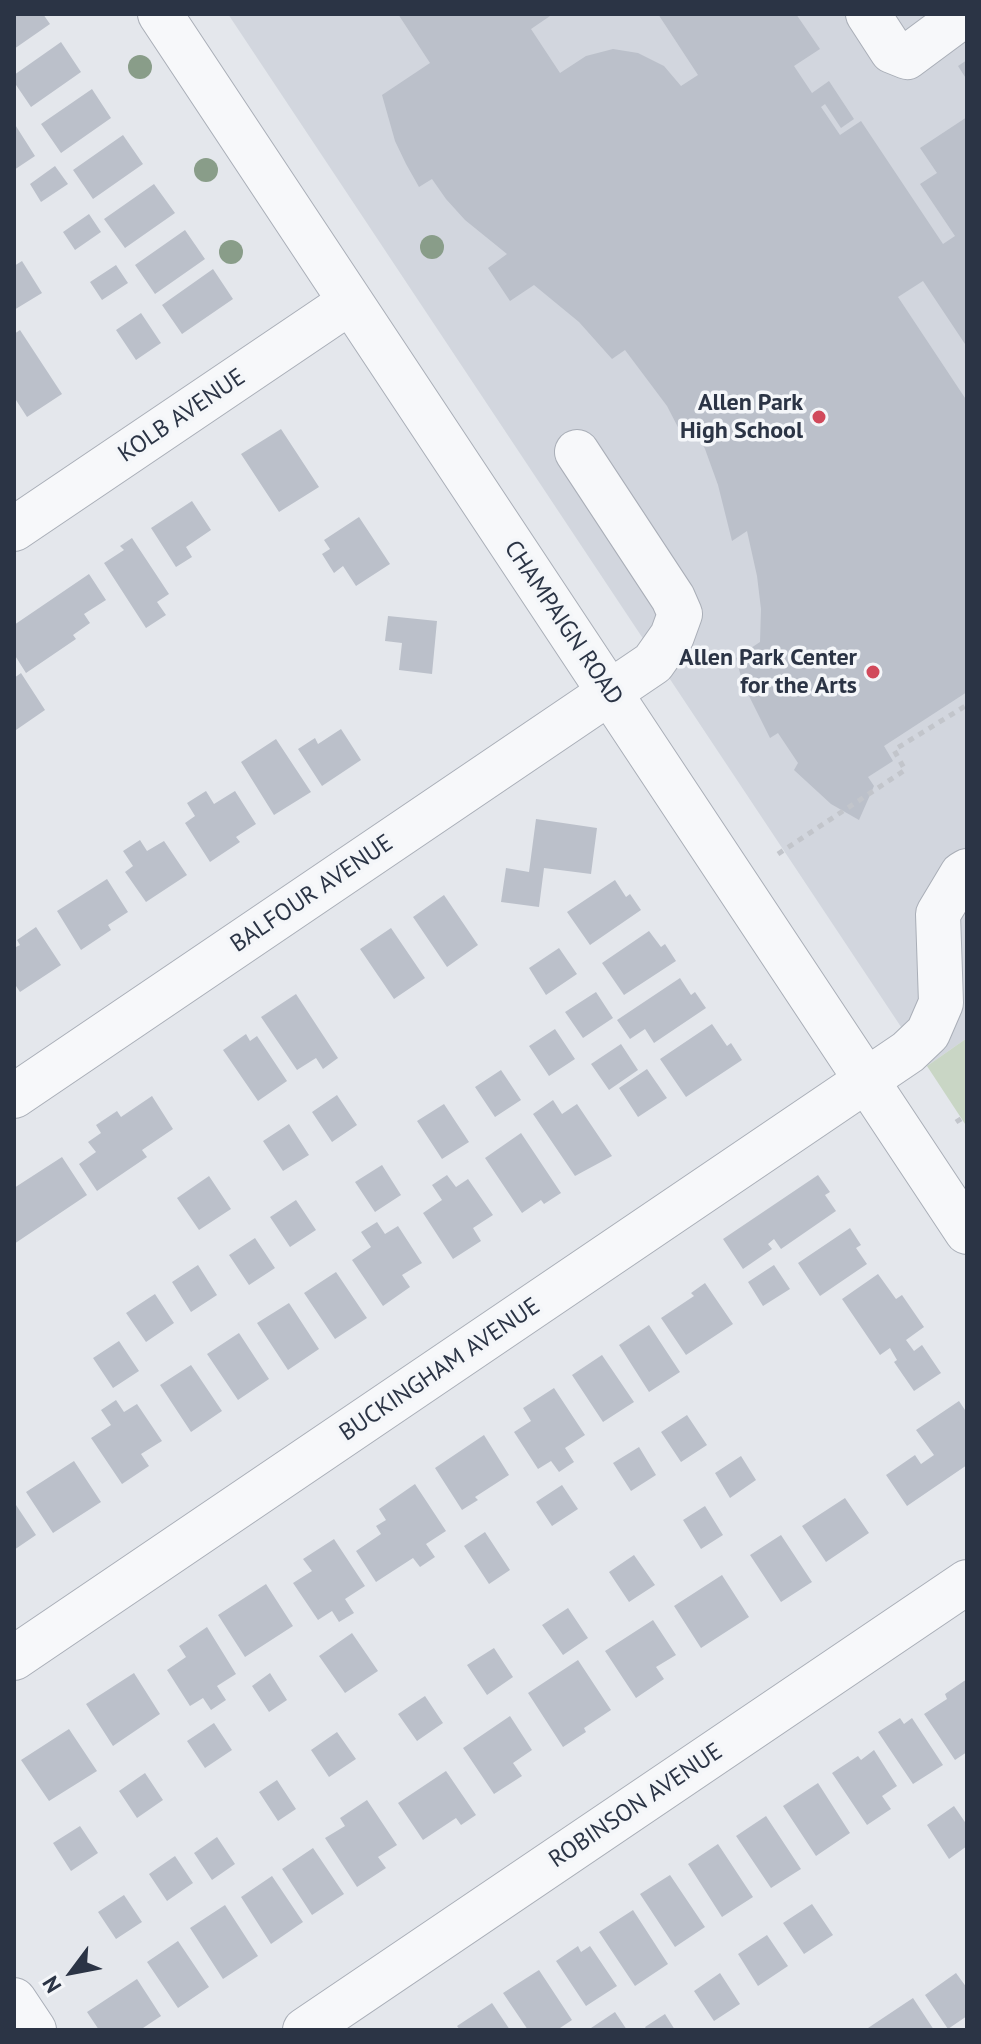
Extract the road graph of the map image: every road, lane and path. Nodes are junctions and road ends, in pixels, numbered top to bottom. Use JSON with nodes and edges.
{"nodes":[{"id":1,"x":160,"y":14,"type":"edge"},
{"id":2,"x":868,"y":14,"type":"edge"},
{"id":3,"x":963,"y":15,"type":"edge"},
{"id":4,"x":350,"y":302,"type":"junction"},
{"id":5,"x":577,"y":452,"type":"dead end"},
{"id":6,"x":14,"y":529,"type":"edge"},
{"id":7,"x":609,"y":693,"type":"junction"},
{"id":8,"x":967,"y":705,"type":"edge"},
{"id":9,"x":778,"y":854,"type":"dead end"},
{"id":10,"x":967,"y":871,"type":"edge"},
{"id":11,"x":866,"y":1081,"type":"junction"},
{"id":12,"x":14,"y":1096,"type":"edge"},
{"id":13,"x":967,"y":1115,"type":"edge"},
{"id":14,"x":956,"y":1122,"type":"dead end"},
{"id":15,"x":967,"y":1232,"type":"edge"},
{"id":16,"x":967,"y":1582,"type":"edge"},
{"id":17,"x":14,"y":1658,"type":"edge"},
{"id":18,"x":14,"y":2000,"type":"edge"},
{"id":19,"x":34,"y":2030,"type":"edge"},
{"id":20,"x":305,"y":2030,"type":"edge"}],
"edges":[{"from":1,"to":4,"type":"street","name":"CHAMPAIGN ROAD"},
{"from":2,"to":3,"type":"street"},
{"from":4,"to":6,"type":"street","name":"KOLB AVENUE"},
{"from":4,"to":7,"type":"street","name":"CHAMPAIGN ROAD"},
{"from":5,"to":7,"type":"street","name":"BALFOUR AVENUE"},
{"from":7,"to":11,"type":"street","name":"CHAMPAIGN ROAD"},
{"from":7,"to":12,"type":"street","name":"BALFOUR AVENUE"},
{"from":8,"to":9,"type":"path"},
{"from":10,"to":11,"type":"street","name":"BUCKINGHAM AVENUE"},
{"from":11,"to":15,"type":"street","name":"CHAMPAIGN ROAD"},
{"from":11,"to":17,"type":"street","name":"BUCKINGHAM AVENUE"},
{"from":13,"to":14,"type":"path"},
{"from":16,"to":20,"type":"street","name":"ROBINSON AVENUE"},
{"from":18,"to":19,"type":"street"}]}
